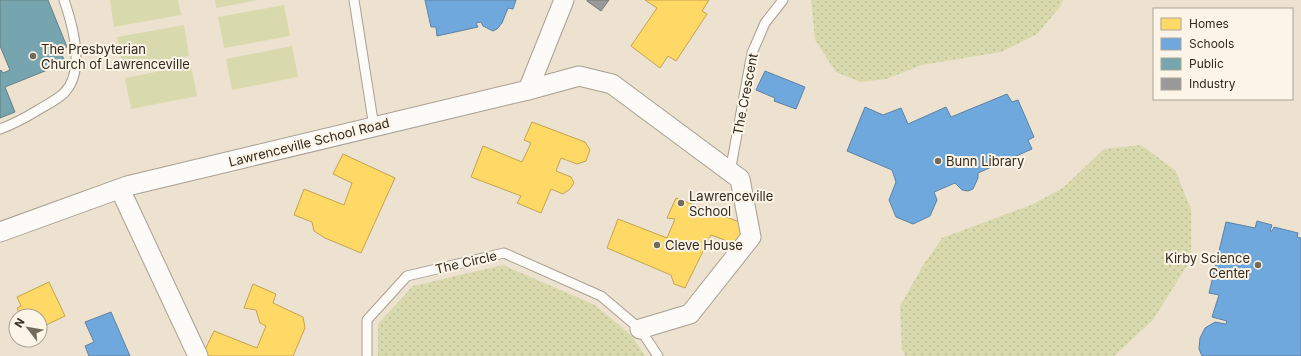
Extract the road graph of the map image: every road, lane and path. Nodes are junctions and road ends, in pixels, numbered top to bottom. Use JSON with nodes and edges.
{"nodes":[{"id":1,"x":64,"y":0,"type":"edge"},
{"id":2,"x":354,"y":0,"type":"edge"},
{"id":3,"x":564,"y":0,"type":"edge"},
{"id":4,"x":783,"y":0,"type":"edge"},
{"id":5,"x":528,"y":90,"type":"junction"},
{"id":6,"x":374,"y":127,"type":"junction"},
{"id":7,"x":0,"y":130,"type":"edge"},
{"id":8,"x":730,"y":172,"type":"junction"},
{"id":9,"x":120,"y":189,"type":"junction"},
{"id":10,"x":0,"y":232,"type":"edge"},
{"id":11,"x":640,"y":329,"type":"junction"},
{"id":12,"x":198,"y":356,"type":"edge"},
{"id":13,"x":367,"y":356,"type":"edge"},
{"id":14,"x":658,"y":356,"type":"edge"}],
"edges":[{"from":1,"to":7,"type":"lane"},
{"from":2,"to":6,"type":"lane"},
{"from":3,"to":5,"type":"street"},
{"from":4,"to":8,"type":"lane","name":"The Crescent"},
{"from":5,"to":6,"type":"street","name":"Lawrenceville School Road"},
{"from":5,"to":8,"type":"street","name":"Lawrenceville School Road"},
{"from":6,"to":9,"type":"street","name":"Lawrenceville School Road"},
{"from":8,"to":11,"type":"street","name":"Lawrenceville School Road"},
{"from":9,"to":10,"type":"street","name":"Lawrenceville School Road"},
{"from":9,"to":12,"type":"street"},
{"from":11,"to":13,"type":"lane","name":"The Circle"},
{"from":11,"to":14,"type":"lane","name":"The Circle"}]}
